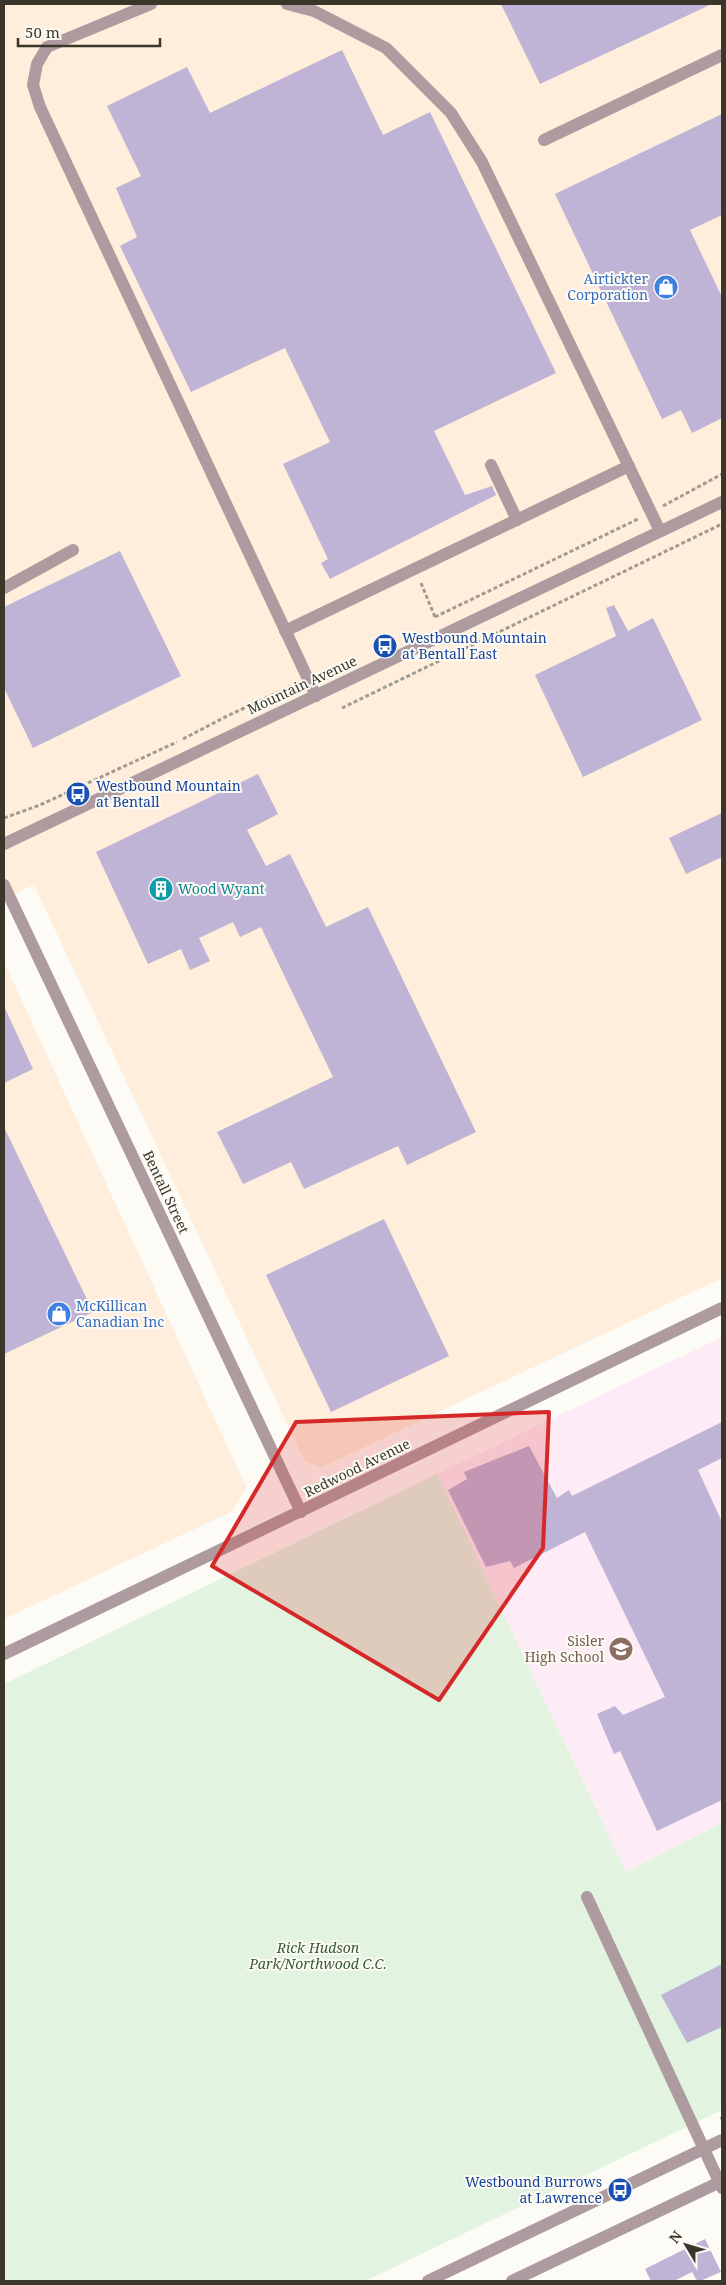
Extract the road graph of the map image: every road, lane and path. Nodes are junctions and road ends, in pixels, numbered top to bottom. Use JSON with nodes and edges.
{"nodes":[{"id":1,"x":151,"y":4,"type":"edge"},
{"id":2,"x":287,"y":4,"type":"edge"},
{"id":3,"x":722,"y":55,"type":"edge"},
{"id":4,"x":544,"y":140,"type":"dead end"},
{"id":5,"x":491,"y":466,"type":"dead end"},
{"id":6,"x":629,"y":466,"type":"junction"},
{"id":7,"x":722,"y":474,"type":"edge"},
{"id":8,"x":722,"y":502,"type":"edge"},
{"id":9,"x":651,"y":512,"type":"junction"},
{"id":10,"x":517,"y":520,"type":"junction"},
{"id":11,"x":722,"y":524,"type":"edge"},
{"id":12,"x":660,"y":531,"type":"junction"},
{"id":13,"x":73,"y":550,"type":"dead end"},
{"id":14,"x":414,"y":569,"type":"junction"},
{"id":15,"x":4,"y":588,"type":"edge"},
{"id":16,"x":435,"y":616,"type":"junction"},
{"id":17,"x":285,"y":631,"type":"junction"},
{"id":18,"x":440,"y":637,"type":"junction"},
{"id":19,"x":307,"y":677,"type":"junction"},
{"id":20,"x":316,"y":696,"type":"junction"},
{"id":21,"x":342,"y":708,"type":"dead end"},
{"id":22,"x":4,"y":818,"type":"edge"},
{"id":23,"x":4,"y":844,"type":"edge"},
{"id":24,"x":4,"y":885,"type":"edge"},
{"id":25,"x":722,"y":1308,"type":"edge"},
{"id":26,"x":302,"y":1512,"type":"junction"},
{"id":27,"x":4,"y":1654,"type":"edge"},
{"id":28,"x":587,"y":1898,"type":"dead end"},
{"id":29,"x":722,"y":2140,"type":"edge"},
{"id":30,"x":703,"y":2149,"type":"junction"},
{"id":31,"x":721,"y":2184,"type":"edge"},
{"id":32,"x":428,"y":2281,"type":"edge"},
{"id":33,"x":512,"y":2281,"type":"edge"}],
"edges":[{"from":1,"to":17,"type":"street"},
{"from":2,"to":6,"type":"street"},
{"from":3,"to":4,"type":"street"},
{"from":5,"to":10,"type":"street"},
{"from":6,"to":9,"type":"street"},
{"from":6,"to":10,"type":"street"},
{"from":7,"to":9,"type":"path"},
{"from":8,"to":12,"type":"street","name":"Mountain Avenue"},
{"from":9,"to":12,"type":"street"},
{"from":9,"to":16,"type":"path"},
{"from":10,"to":14,"type":"street"},
{"from":11,"to":21,"type":"path"},
{"from":12,"to":18,"type":"street","name":"Mountain Avenue"},
{"from":13,"to":15,"type":"street"},
{"from":14,"to":16,"type":"path"},
{"from":14,"to":17,"type":"street"},
{"from":16,"to":18,"type":"path"},
{"from":17,"to":19,"type":"street"},
{"from":18,"to":20,"type":"street","name":"Mountain Avenue"},
{"from":19,"to":20,"type":"street"},
{"from":19,"to":22,"type":"path"},
{"from":20,"to":23,"type":"street","name":"Mountain Avenue"},
{"from":24,"to":26,"type":"street","name":"Bentall Street"},
{"from":25,"to":26,"type":"street","name":"Redwood Avenue"},
{"from":26,"to":27,"type":"street","name":"Redwood Avenue"},
{"from":28,"to":30,"type":"street"},
{"from":29,"to":30,"type":"street"},
{"from":30,"to":31,"type":"street"},
{"from":30,"to":32,"type":"street"},
{"from":31,"to":33,"type":"street"}]}
